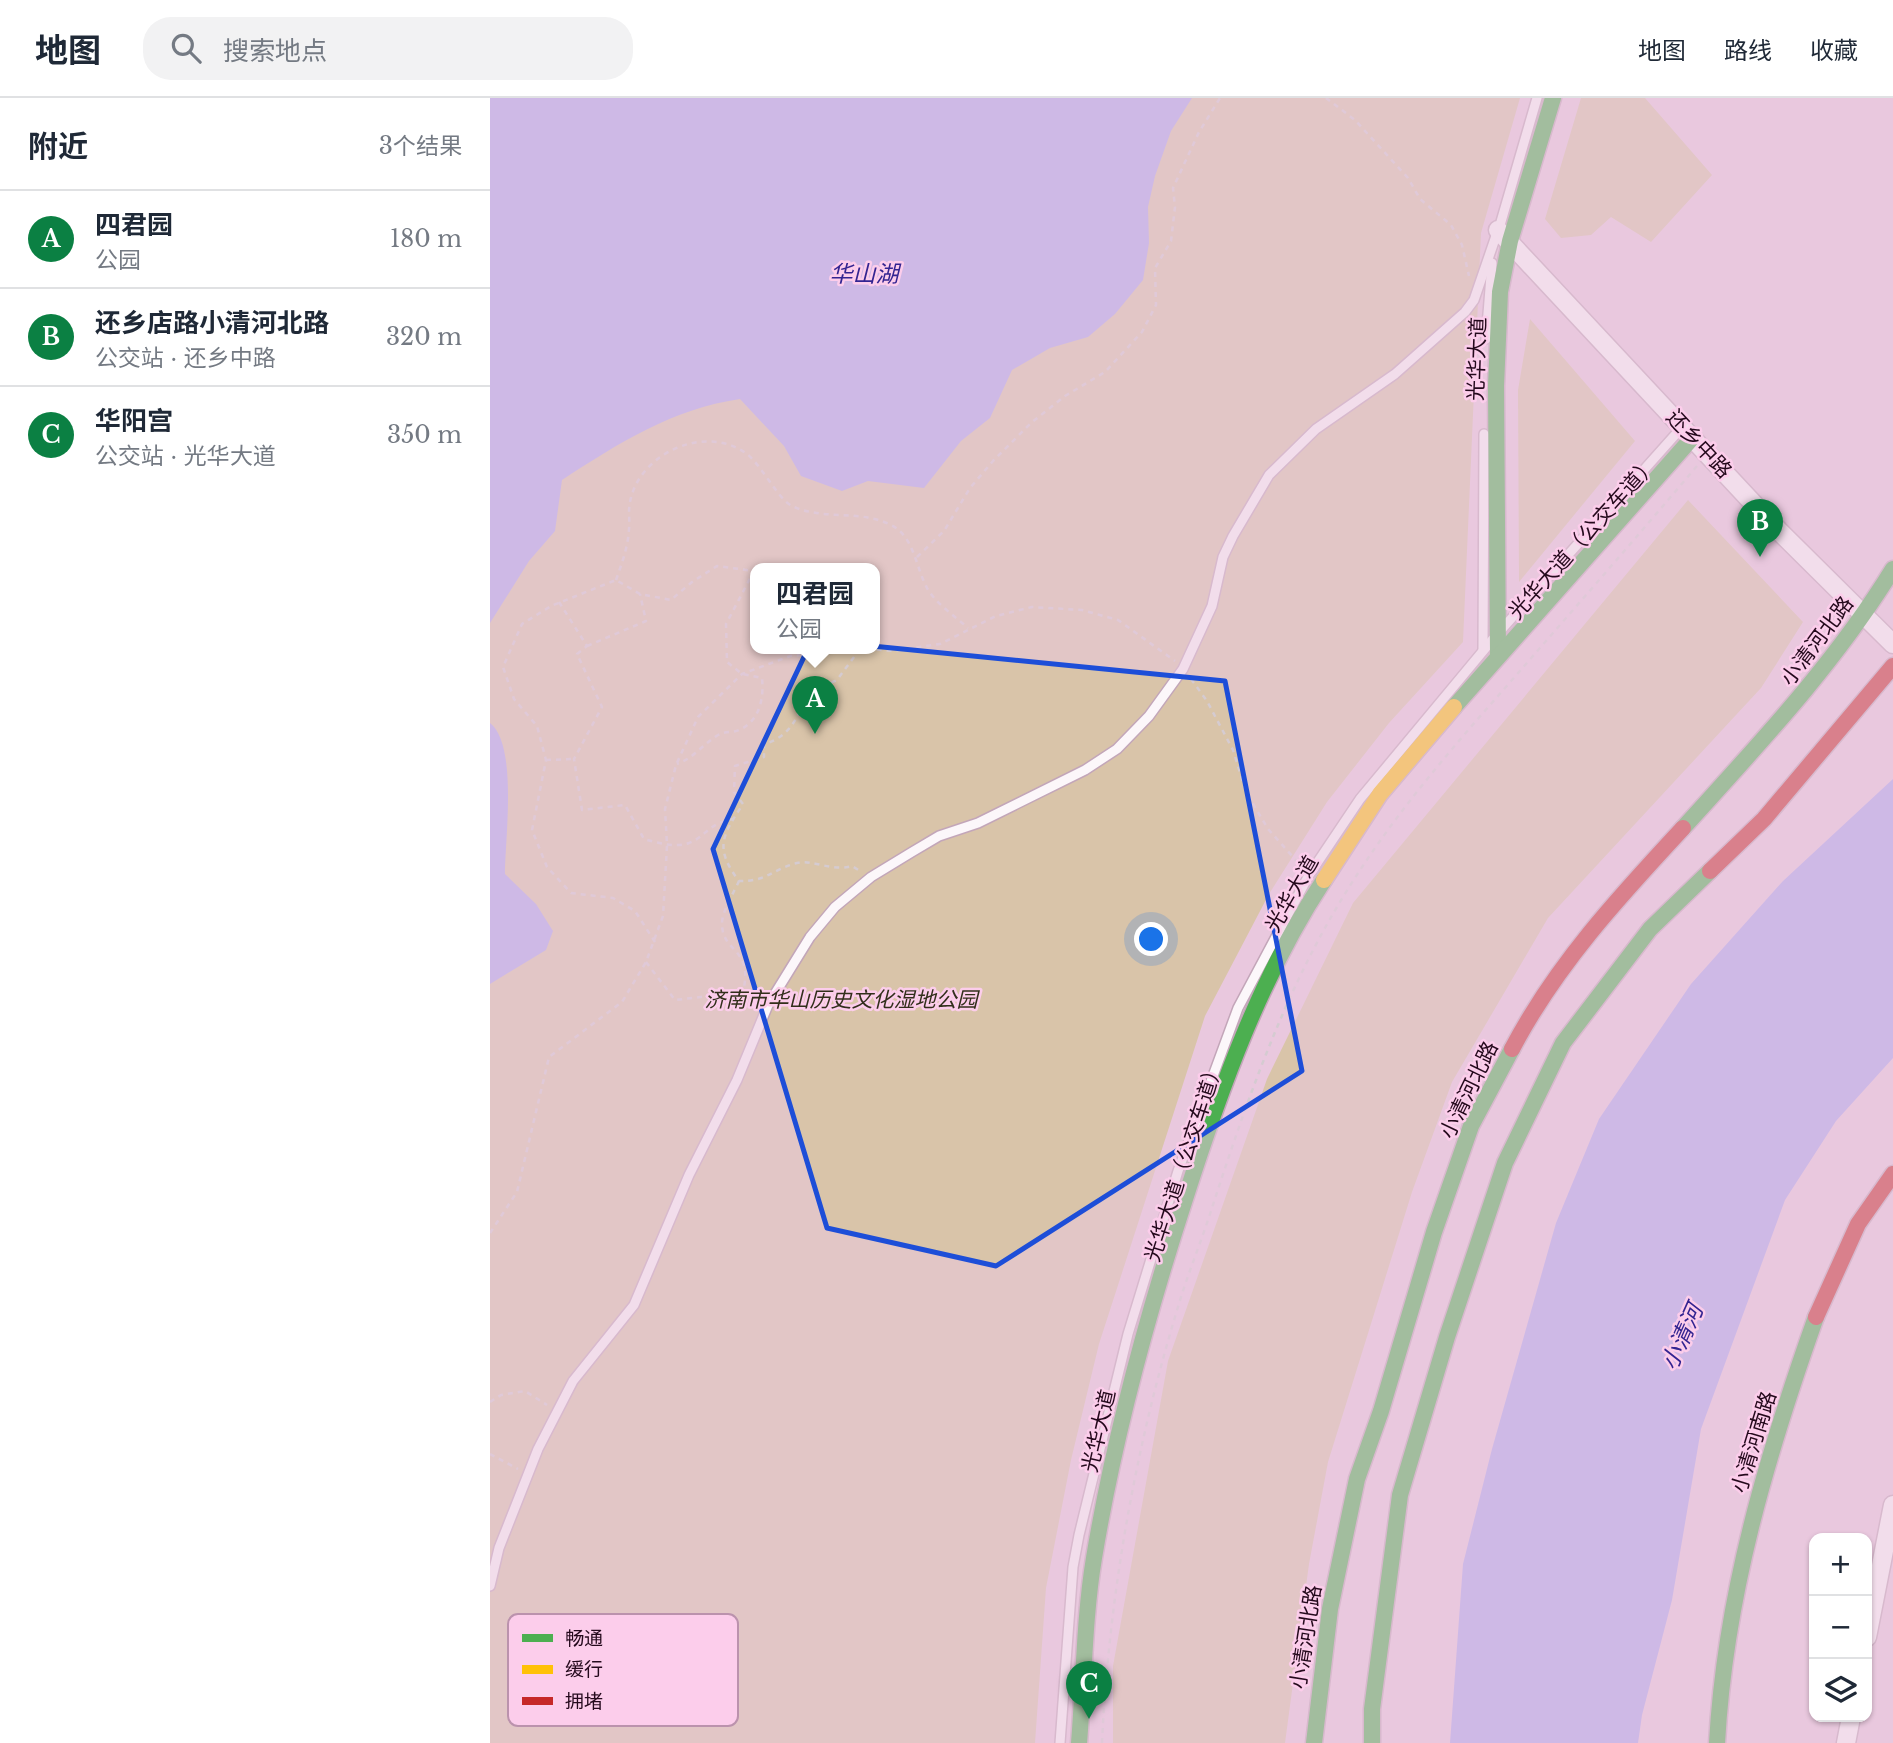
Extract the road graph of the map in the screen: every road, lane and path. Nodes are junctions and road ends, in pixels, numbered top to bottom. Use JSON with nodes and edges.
{"nodes":[{"id":1,"x":1220,"y":98,"type":"edge"},
{"id":2,"x":1326,"y":98,"type":"edge"},
{"id":3,"x":1537,"y":98,"type":"edge"},
{"id":4,"x":1553,"y":98,"type":"edge"},
{"id":5,"x":1504,"y":235,"type":"junction"},
{"id":6,"x":1474,"y":300,"type":"junction"},
{"id":7,"x":1486,"y":349,"type":"dead end"},
{"id":8,"x":1485,"y":376,"type":"dead end"},
{"id":9,"x":1485,"y":404,"type":"dead end"},
{"id":10,"x":1485,"y":418,"type":"dead end"},
{"id":11,"x":1688,"y":432,"type":"junction"},
{"id":12,"x":1708,"y":453,"type":"junction"},
{"id":13,"x":917,"y":557,"type":"junction"},
{"id":14,"x":1893,"y":569,"type":"edge"},
{"id":15,"x":750,"y":570,"type":"edge"},
{"id":16,"x":750,"y":579,"type":"edge"},
{"id":17,"x":616,"y":580,"type":"junction"},
{"id":18,"x":640,"y":594,"type":"junction"},
{"id":19,"x":559,"y":603,"type":"junction"},
{"id":20,"x":1864,"y":616,"type":"junction"},
{"id":21,"x":968,"y":628,"type":"junction"},
{"id":22,"x":1497,"y":634,"type":"junction"},
{"id":23,"x":1893,"y":644,"type":"edge"},
{"id":24,"x":587,"y":646,"type":"junction"},
{"id":25,"x":880,"y":650,"type":"edge"},
{"id":26,"x":1491,"y":652,"type":"junction"},
{"id":27,"x":810,"y":654,"type":"edge"},
{"id":28,"x":856,"y":654,"type":"edge"},
{"id":29,"x":1893,"y":666,"type":"edge"},
{"id":30,"x":1184,"y":669,"type":"junction"},
{"id":31,"x":742,"y":674,"type":"junction"},
{"id":32,"x":573,"y":759,"type":"junction"},
{"id":33,"x":546,"y":760,"type":"junction"},
{"id":34,"x":676,"y":765,"type":"junction"},
{"id":35,"x":733,"y":819,"type":"junction"},
{"id":36,"x":667,"y":845,"type":"junction"},
{"id":37,"x":1309,"y":875,"type":"junction"},
{"id":38,"x":872,"y":877,"type":"junction"},
{"id":39,"x":738,"y":881,"type":"junction"},
{"id":40,"x":655,"y":942,"type":"junction"},
{"id":41,"x":646,"y":962,"type":"junction"},
{"id":42,"x":743,"y":992,"type":"junction"},
{"id":43,"x":768,"y":1005,"type":"junction"},
{"id":44,"x":1893,"y":1174,"type":"edge"},
{"id":45,"x":490,"y":1233,"type":"edge"},
{"id":46,"x":490,"y":1402,"type":"edge"},
{"id":47,"x":557,"y":1411,"type":"junction"},
{"id":48,"x":490,"y":1454,"type":"edge"},
{"id":49,"x":528,"y":1474,"type":"junction"},
{"id":50,"x":1893,"y":1505,"type":"edge"},
{"id":51,"x":490,"y":1586,"type":"edge"},
{"id":52,"x":1872,"y":1612,"type":"edge"},
{"id":53,"x":1850,"y":1722,"type":"edge"},
{"id":54,"x":1059,"y":1743,"type":"edge"},
{"id":55,"x":1079,"y":1743,"type":"edge"},
{"id":56,"x":1102,"y":1743,"type":"edge"},
{"id":57,"x":1314,"y":1743,"type":"edge"},
{"id":58,"x":1372,"y":1743,"type":"edge"},
{"id":59,"x":1717,"y":1743,"type":"edge"},
{"id":60,"x":1846,"y":1743,"type":"edge"}],
"edges":[{"from":1,"to":13,"type":"path"},
{"from":2,"to":6,"type":"path"},
{"from":3,"to":5,"type":"lane"},
{"from":4,"to":5,"type":"main road","name":"光华大道"},
{"from":5,"to":6,"type":"lane"},
{"from":5,"to":7,"type":"lane"},
{"from":5,"to":11,"type":"street","name":"还乡中路"},
{"from":5,"to":22,"type":"main road","name":"光华大道"},
{"from":6,"to":30,"type":"lane"},
{"from":8,"to":9,"type":"lane"},
{"from":10,"to":26,"type":"lane","name":"光华大道（公交车道）"},
{"from":11,"to":12,"type":"street","name":"还乡中路"},
{"from":11,"to":22,"type":"lane","name":"光华大道（公交车道）"},
{"from":11,"to":26,"type":"main road"},
{"from":12,"to":20,"type":"street","name":"还乡中路"},
{"from":12,"to":56,"type":"path"},
{"from":13,"to":17,"type":"path"},
{"from":13,"to":21,"type":"path"},
{"from":14,"to":20,"type":"main road","name":"小清河北路"},
{"from":15,"to":18,"type":"path"},
{"from":16,"to":31,"type":"path"},
{"from":17,"to":18,"type":"path"},
{"from":17,"to":19,"type":"path"},
{"from":18,"to":24,"type":"path"},
{"from":19,"to":24,"type":"path"},
{"from":19,"to":33,"type":"path"},
{"from":20,"to":23,"type":"street","name":"还乡中路"},
{"from":20,"to":57,"type":"main road","name":"小清河北路"},
{"from":21,"to":25,"type":"path"},
{"from":21,"to":30,"type":"path"},
{"from":22,"to":26,"type":"main road","name":"光华大道"},
{"from":24,"to":32,"type":"path"},
{"from":26,"to":37,"type":"lane","name":"光华大道（公交车道）"},
{"from":26,"to":55,"type":"main road","name":"光华大道"},
{"from":27,"to":31,"type":"path"},
{"from":28,"to":35,"type":"path"},
{"from":29,"to":58,"type":"main road"},
{"from":30,"to":37,"type":"path"},
{"from":30,"to":38,"type":"lane"},
{"from":31,"to":34,"type":"path"},
{"from":31,"to":34,"type":"path"},
{"from":32,"to":33,"type":"path"},
{"from":32,"to":36,"type":"path"},
{"from":33,"to":40,"type":"path"},
{"from":34,"to":36,"type":"path"},
{"from":35,"to":36,"type":"path"},
{"from":35,"to":39,"type":"path"},
{"from":36,"to":40,"type":"path"},
{"from":37,"to":54,"type":"lane","name":"光华大道（公交车道）"},
{"from":38,"to":39,"type":"path"},
{"from":38,"to":43,"type":"lane"},
{"from":39,"to":42,"type":"path"},
{"from":40,"to":41,"type":"path"},
{"from":41,"to":42,"type":"path"},
{"from":41,"to":45,"type":"path"},
{"from":42,"to":43,"type":"path"},
{"from":43,"to":47,"type":"lane"},
{"from":44,"to":59,"type":"main road","name":"小清河南路"},
{"from":46,"to":47,"type":"path"},
{"from":47,"to":49,"type":"lane"},
{"from":48,"to":49,"type":"path"},
{"from":49,"to":51,"type":"lane"},
{"from":50,"to":52,"type":"street"},
{"from":53,"to":60,"type":"street"}]}
